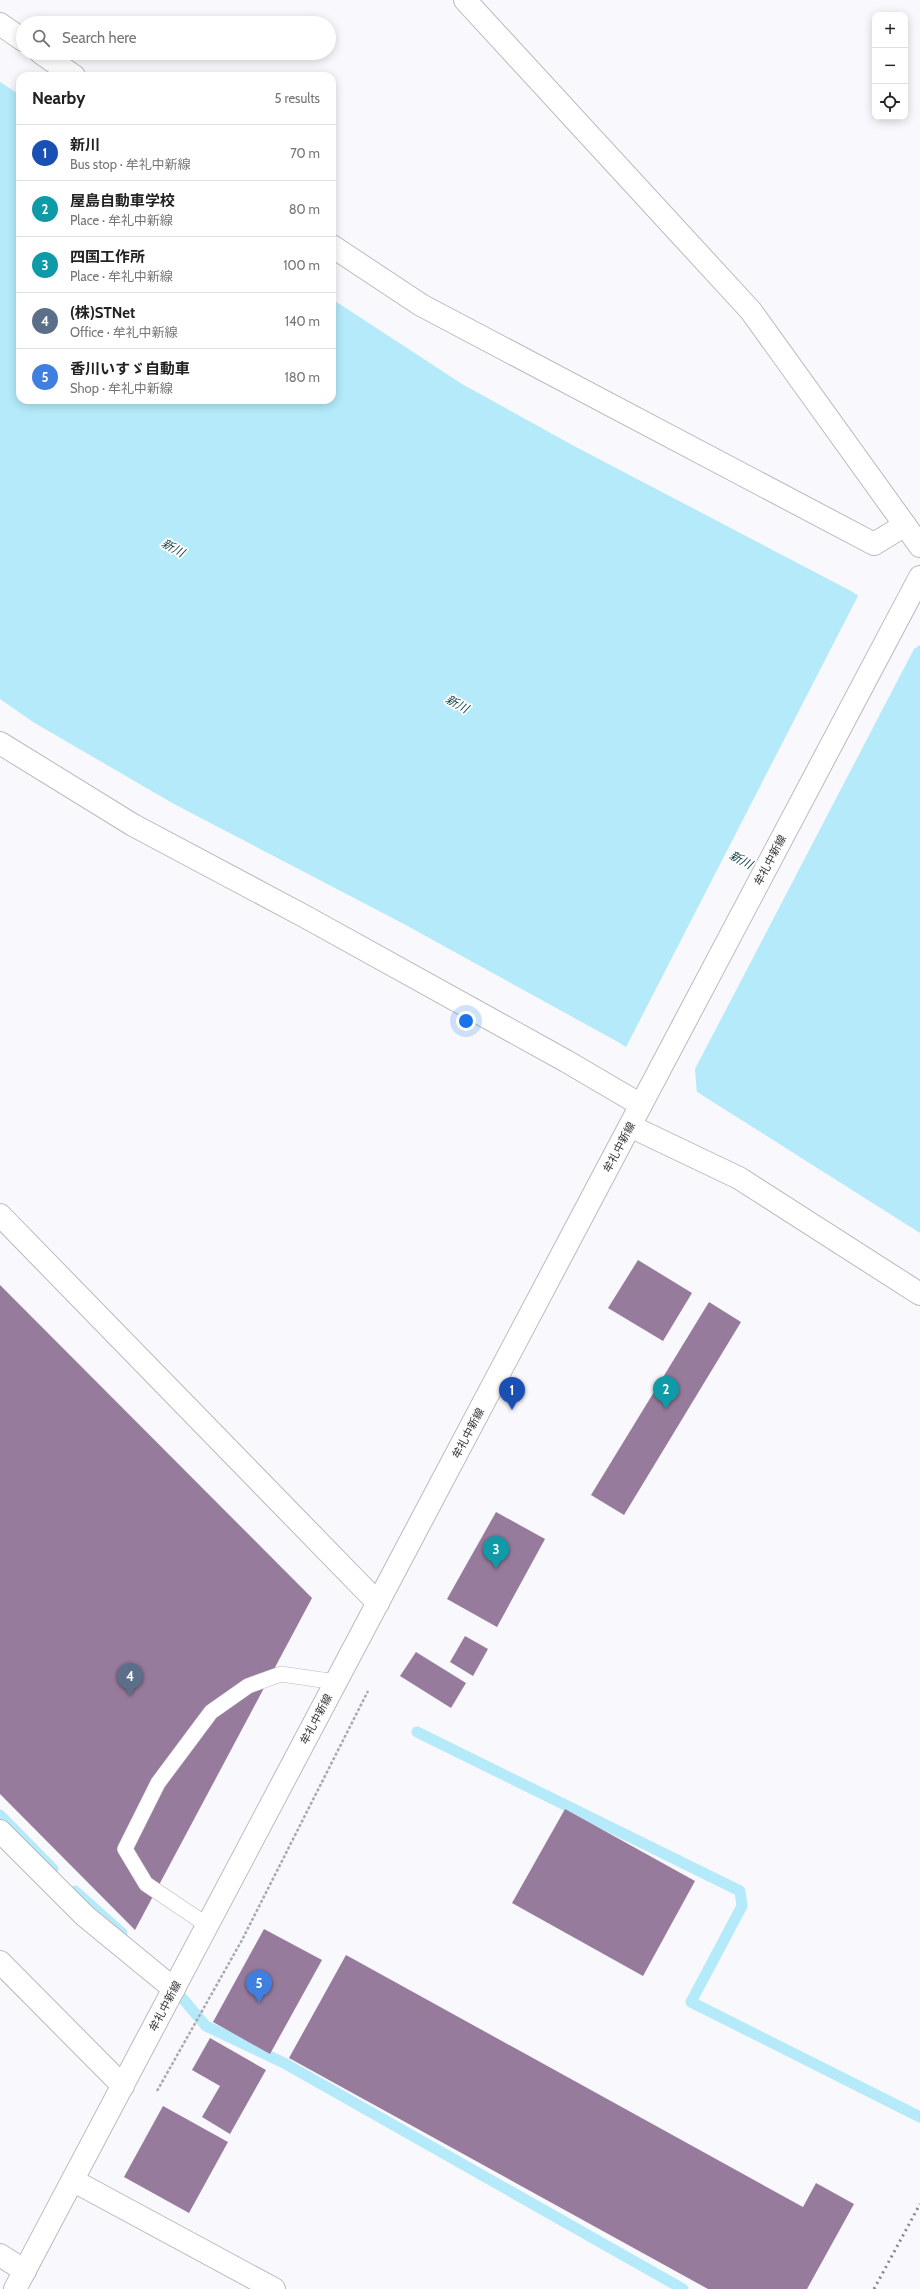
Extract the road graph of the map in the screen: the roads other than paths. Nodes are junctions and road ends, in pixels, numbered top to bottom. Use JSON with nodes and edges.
{"nodes":[{"id":1,"x":465,"y":0,"type":"edge"},
{"id":2,"x":0,"y":24,"type":"edge"},
{"id":3,"x":16,"y":35,"type":"edge"},
{"id":4,"x":51,"y":60,"type":"edge"},
{"id":5,"x":68,"y":72,"type":"edge"},
{"id":6,"x":336,"y":249,"type":"edge"},
{"id":7,"x":905,"y":525,"type":"junction"},
{"id":8,"x":920,"y":546,"type":"edge"},
{"id":9,"x":915,"y":585,"type":"edge"},
{"id":10,"x":0,"y":743,"type":"edge"},
{"id":11,"x":641,"y":1106,"type":"junction"},
{"id":12,"x":630,"y":1126,"type":"junction"},
{"id":13,"x":0,"y":1215,"type":"edge"},
{"id":14,"x":920,"y":1294,"type":"edge"},
{"id":15,"x":378,"y":1603,"type":"junction"},
{"id":16,"x":336,"y":1682,"type":"junction"},
{"id":17,"x":0,"y":1830,"type":"edge"},
{"id":18,"x":207,"y":1925,"type":"junction"},
{"id":19,"x":0,"y":1962,"type":"edge"},
{"id":20,"x":174,"y":1989,"type":"junction"},
{"id":21,"x":123,"y":2086,"type":"junction"},
{"id":22,"x":74,"y":2181,"type":"junction"},
{"id":23,"x":0,"y":2255,"type":"edge"},
{"id":24,"x":20,"y":2280,"type":"edge"},
{"id":25,"x":274,"y":2289,"type":"edge"}],
"edges":[{"from":1,"to":7,"type":"street"},
{"from":2,"to":3,"type":"street"},
{"from":4,"to":5,"type":"street"},
{"from":6,"to":7,"type":"street"},
{"from":7,"to":8,"type":"street"},
{"from":9,"to":11,"type":"street","name":"牟礼中新線"},
{"from":10,"to":11,"type":"street"},
{"from":11,"to":12,"type":"street","name":"牟礼中新線"},
{"from":12,"to":14,"type":"street"},
{"from":12,"to":15,"type":"street","name":"牟礼中新線"},
{"from":13,"to":15,"type":"street"},
{"from":15,"to":16,"type":"street","name":"牟礼中新線"},
{"from":16,"to":18,"type":"street","name":"牟礼中新線"},
{"from":16,"to":18,"type":"lane"},
{"from":17,"to":20,"type":"street"},
{"from":18,"to":20,"type":"street","name":"牟礼中新線"},
{"from":19,"to":21,"type":"street"},
{"from":20,"to":21,"type":"street","name":"牟礼中新線"},
{"from":21,"to":22,"type":"street","name":"牟礼中新線"},
{"from":22,"to":24,"type":"street","name":"牟礼中新線"},
{"from":22,"to":25,"type":"street"},
{"from":23,"to":24,"type":"street"}]}
